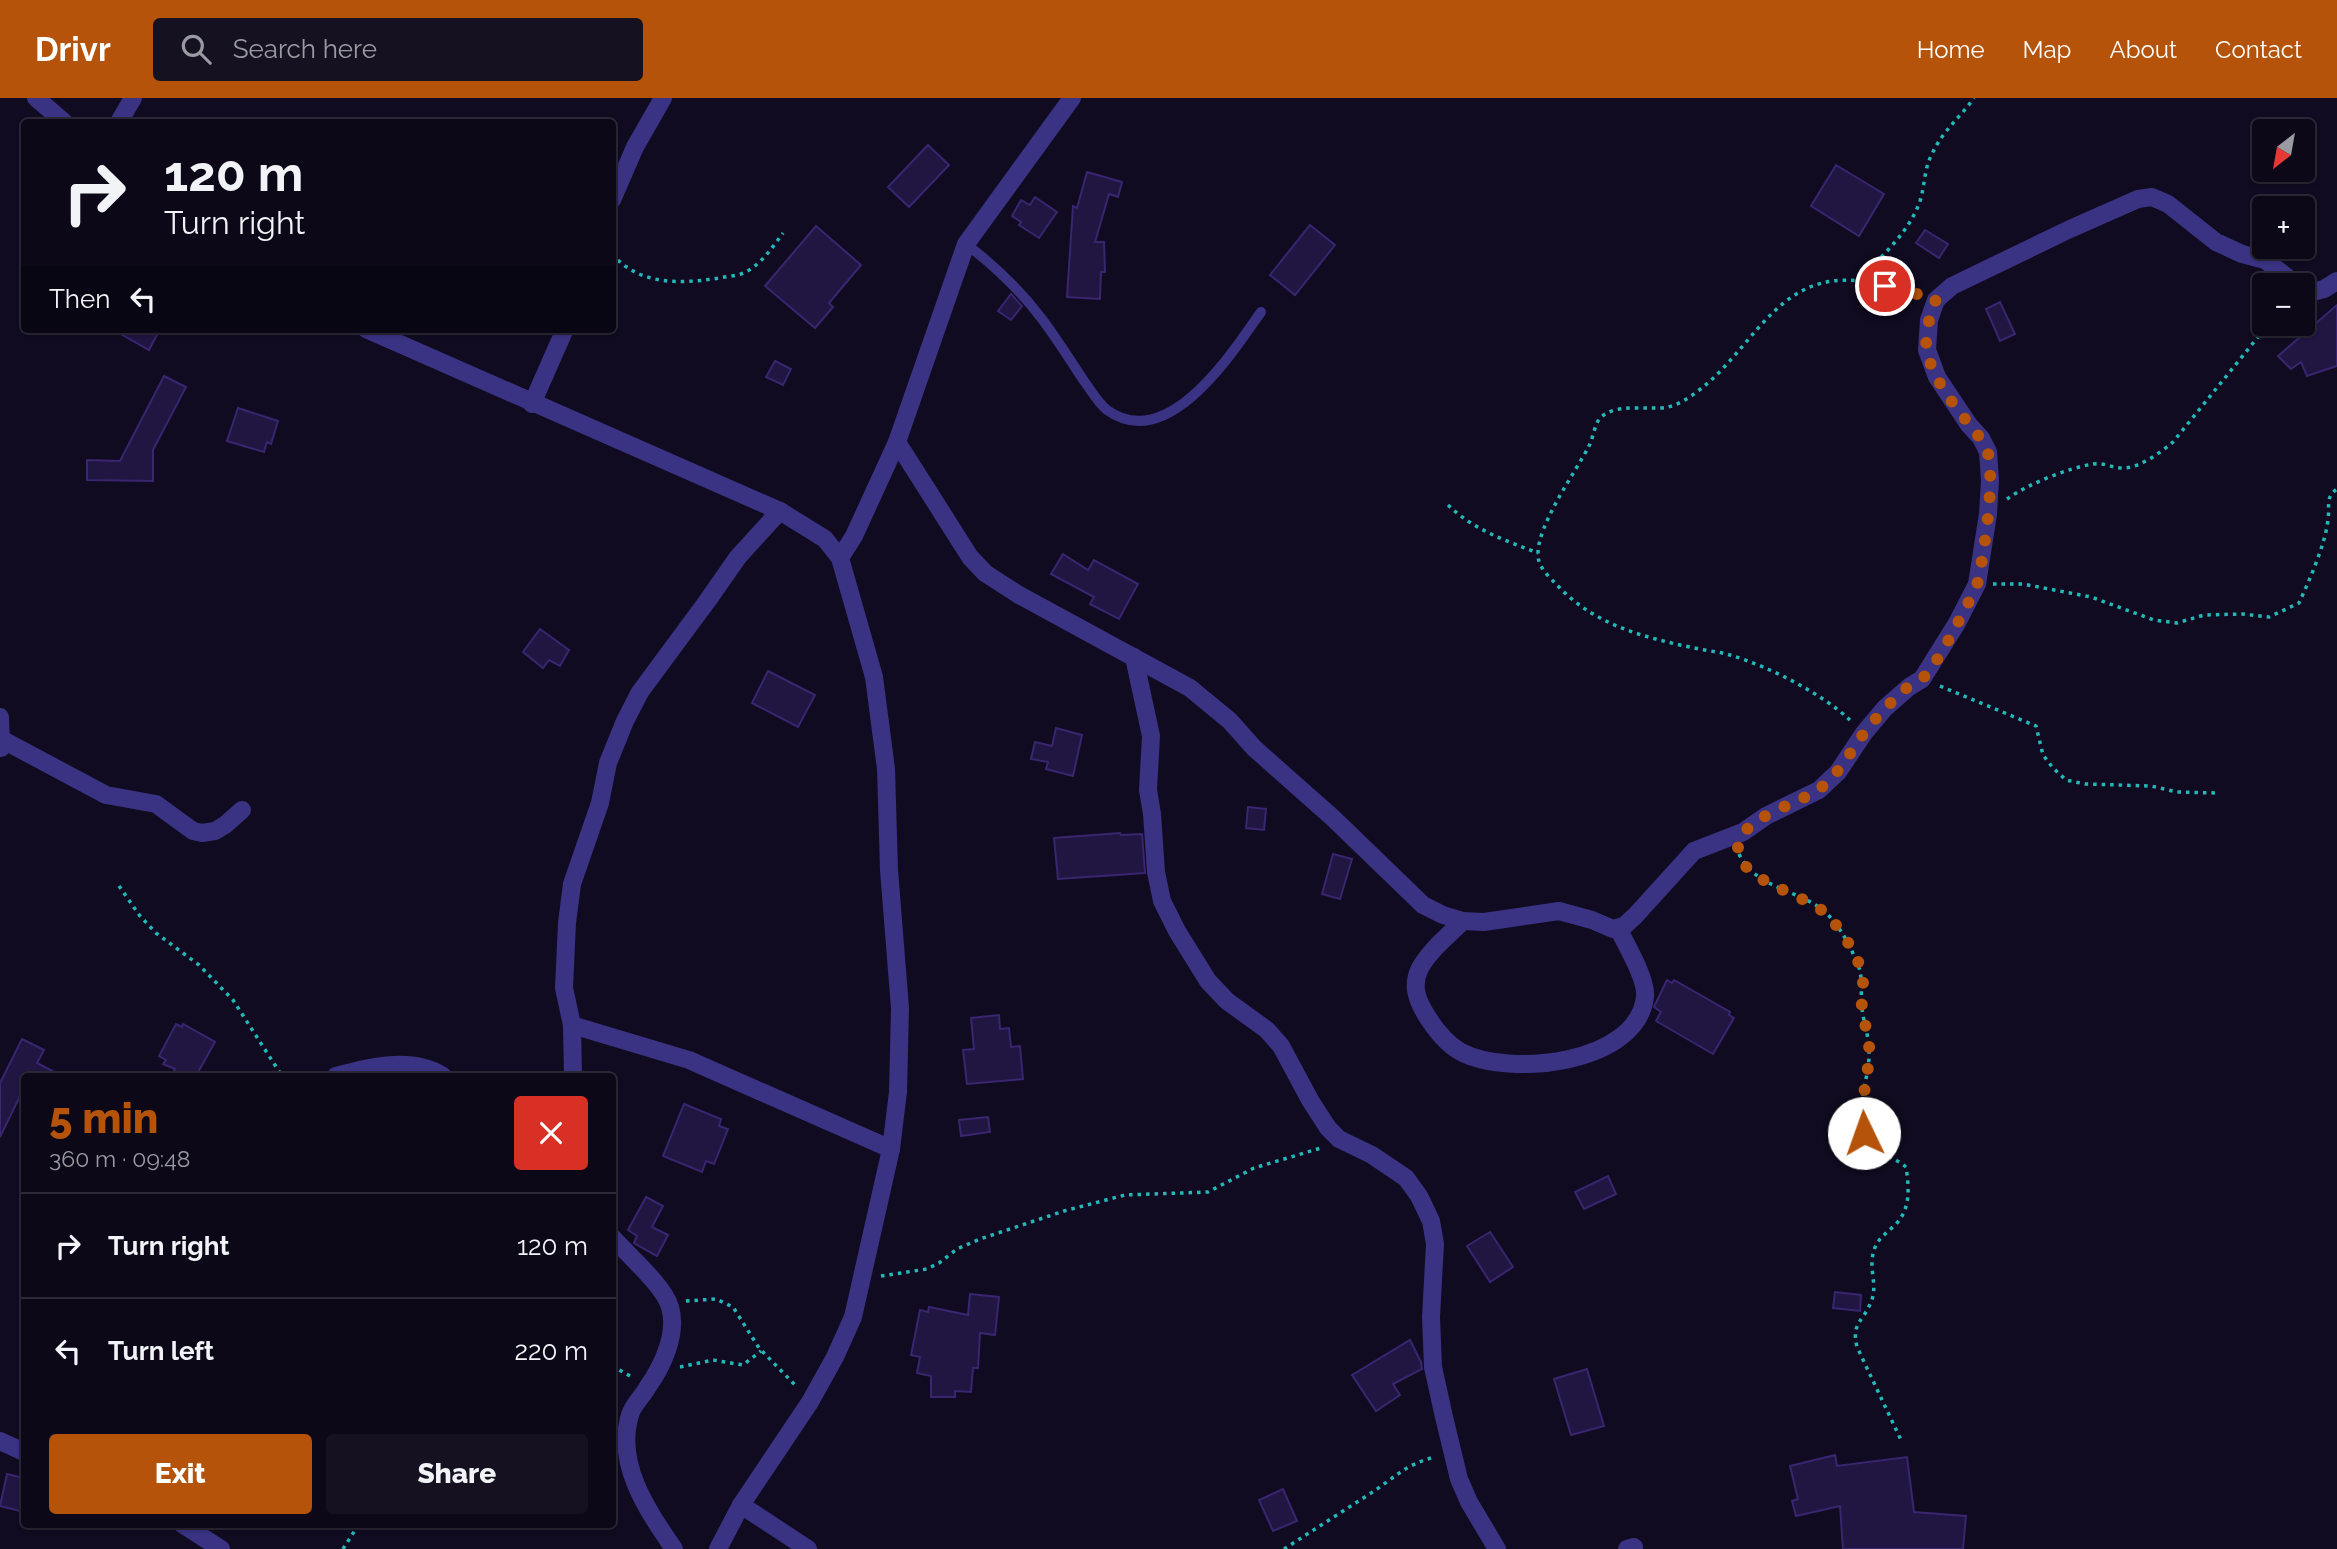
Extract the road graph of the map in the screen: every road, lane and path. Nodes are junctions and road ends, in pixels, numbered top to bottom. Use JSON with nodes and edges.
{"nodes":[{"id":1,"x":36,"y":98,"type":"edge"},
{"id":2,"x":133,"y":98,"type":"edge"},
{"id":3,"x":663,"y":98,"type":"edge"},
{"id":4,"x":1072,"y":98,"type":"edge"},
{"id":5,"x":1974,"y":98,"type":"edge"},
{"id":6,"x":60,"y":119,"type":"edge"},
{"id":7,"x":121,"y":119,"type":"edge"},
{"id":8,"x":616,"y":191,"type":"edge"},
{"id":9,"x":783,"y":233,"type":"dead end"},
{"id":10,"x":966,"y":244,"type":"junction"},
{"id":11,"x":616,"y":257,"type":"edge"},
{"id":12,"x":2282,"y":273,"type":"edge"},
{"id":13,"x":1857,"y":281,"type":"junction"},
{"id":14,"x":2337,"y":281,"type":"edge"},
{"id":15,"x":2315,"y":291,"type":"edge"},
{"id":16,"x":1936,"y":299,"type":"junction"},
{"id":17,"x":1261,"y":312,"type":"dead end"},
{"id":18,"x":375,"y":333,"type":"edge"},
{"id":19,"x":563,"y":333,"type":"edge"},
{"id":20,"x":2259,"y":336,"type":"edge"},
{"id":21,"x":532,"y":404,"type":"junction"},
{"id":22,"x":897,"y":442,"type":"junction"},
{"id":23,"x":2337,"y":489,"type":"edge"},
{"id":24,"x":1448,"y":505,"type":"dead end"},
{"id":25,"x":780,"y":511,"type":"junction"},
{"id":26,"x":1988,"y":514,"type":"junction"},
{"id":27,"x":1538,"y":553,"type":"junction"},
{"id":28,"x":840,"y":558,"type":"junction"},
{"id":29,"x":1977,"y":584,"type":"junction"},
{"id":30,"x":1133,"y":657,"type":"junction"},
{"id":31,"x":1922,"y":679,"type":"junction"},
{"id":32,"x":0,"y":717,"type":"edge"},
{"id":33,"x":1864,"y":733,"type":"junction"},
{"id":34,"x":1,"y":745,"type":"edge"},
{"id":35,"x":2217,"y":793,"type":"dead end"},
{"id":36,"x":242,"y":810,"type":"dead end"},
{"id":37,"x":1743,"y":832,"type":"junction"},
{"id":38,"x":119,"y":886,"type":"dead end"},
{"id":39,"x":1464,"y":921,"type":"junction"},
{"id":40,"x":1618,"y":928,"type":"junction"},
{"id":41,"x":572,"y":1025,"type":"junction"},
{"id":42,"x":280,"y":1073,"type":"edge"},
{"id":43,"x":349,"y":1073,"type":"edge"},
{"id":44,"x":435,"y":1073,"type":"edge"},
{"id":45,"x":573,"y":1073,"type":"edge"},
{"id":46,"x":1339,"y":1139,"type":"junction"},
{"id":47,"x":891,"y":1149,"type":"junction"},
{"id":48,"x":616,"y":1241,"type":"edge"},
{"id":49,"x":862,"y":1281,"type":"junction"},
{"id":50,"x":667,"y":1300,"type":"junction"},
{"id":51,"x":761,"y":1351,"type":"junction"},
{"id":52,"x":657,"y":1371,"type":"junction"},
{"id":53,"x":810,"y":1402,"type":"junction"},
{"id":54,"x":1900,"y":1440,"type":"dead end"},
{"id":55,"x":0,"y":1441,"type":"edge"},
{"id":56,"x":21,"y":1451,"type":"edge"},
{"id":57,"x":1454,"y":1453,"type":"junction"},
{"id":58,"x":741,"y":1504,"type":"junction"},
{"id":59,"x":188,"y":1528,"type":"edge"},
{"id":60,"x":356,"y":1528,"type":"edge"},
{"id":61,"x":220,"y":1549,"type":"edge"},
{"id":62,"x":343,"y":1549,"type":"edge"},
{"id":63,"x":674,"y":1549,"type":"edge"},
{"id":64,"x":718,"y":1549,"type":"edge"},
{"id":65,"x":808,"y":1549,"type":"edge"},
{"id":66,"x":1284,"y":1549,"type":"edge"},
{"id":67,"x":1497,"y":1549,"type":"edge"}],
"edges":[{"from":1,"to":6,"type":"street"},
{"from":2,"to":7,"type":"street"},
{"from":3,"to":8,"type":"street"},
{"from":4,"to":10,"type":"street"},
{"from":5,"to":13,"type":"path"},
{"from":9,"to":11,"type":"path"},
{"from":10,"to":17,"type":"lane"},
{"from":10,"to":22,"type":"street"},
{"from":12,"to":16,"type":"street"},
{"from":13,"to":16,"type":"path"},
{"from":13,"to":27,"type":"path"},
{"from":14,"to":15,"type":"street"},
{"from":16,"to":26,"type":"street"},
{"from":18,"to":21,"type":"street"},
{"from":19,"to":21,"type":"street"},
{"from":20,"to":26,"type":"path"},
{"from":21,"to":25,"type":"street"},
{"from":22,"to":28,"type":"street"},
{"from":22,"to":30,"type":"street"},
{"from":23,"to":29,"type":"path"},
{"from":24,"to":27,"type":"path"},
{"from":25,"to":28,"type":"street"},
{"from":25,"to":41,"type":"street"},
{"from":26,"to":29,"type":"street"},
{"from":27,"to":33,"type":"path"},
{"from":28,"to":47,"type":"street"},
{"from":29,"to":31,"type":"street"},
{"from":30,"to":39,"type":"street"},
{"from":30,"to":46,"type":"street"},
{"from":31,"to":33,"type":"street"},
{"from":31,"to":35,"type":"path"},
{"from":32,"to":34,"type":"street"},
{"from":33,"to":37,"type":"street"},
{"from":34,"to":36,"type":"street"},
{"from":37,"to":40,"type":"street"},
{"from":37,"to":54,"type":"path"},
{"from":38,"to":42,"type":"path"},
{"from":39,"to":40,"type":"street"},
{"from":39,"to":40,"type":"street"},
{"from":41,"to":45,"type":"street"},
{"from":41,"to":47,"type":"street"},
{"from":43,"to":44,"type":"street"},
{"from":46,"to":49,"type":"path"},
{"from":46,"to":57,"type":"street"},
{"from":47,"to":49,"type":"street"},
{"from":48,"to":50,"type":"street"},
{"from":49,"to":53,"type":"street"},
{"from":50,"to":51,"type":"path"},
{"from":50,"to":52,"type":"street"},
{"from":51,"to":52,"type":"path"},
{"from":51,"to":53,"type":"path"},
{"from":52,"to":63,"type":"street"},
{"from":53,"to":58,"type":"street"},
{"from":55,"to":56,"type":"street"},
{"from":57,"to":66,"type":"path"},
{"from":57,"to":67,"type":"street"},
{"from":58,"to":64,"type":"street"},
{"from":58,"to":65,"type":"street"},
{"from":59,"to":61,"type":"street"},
{"from":60,"to":62,"type":"path"}]}
